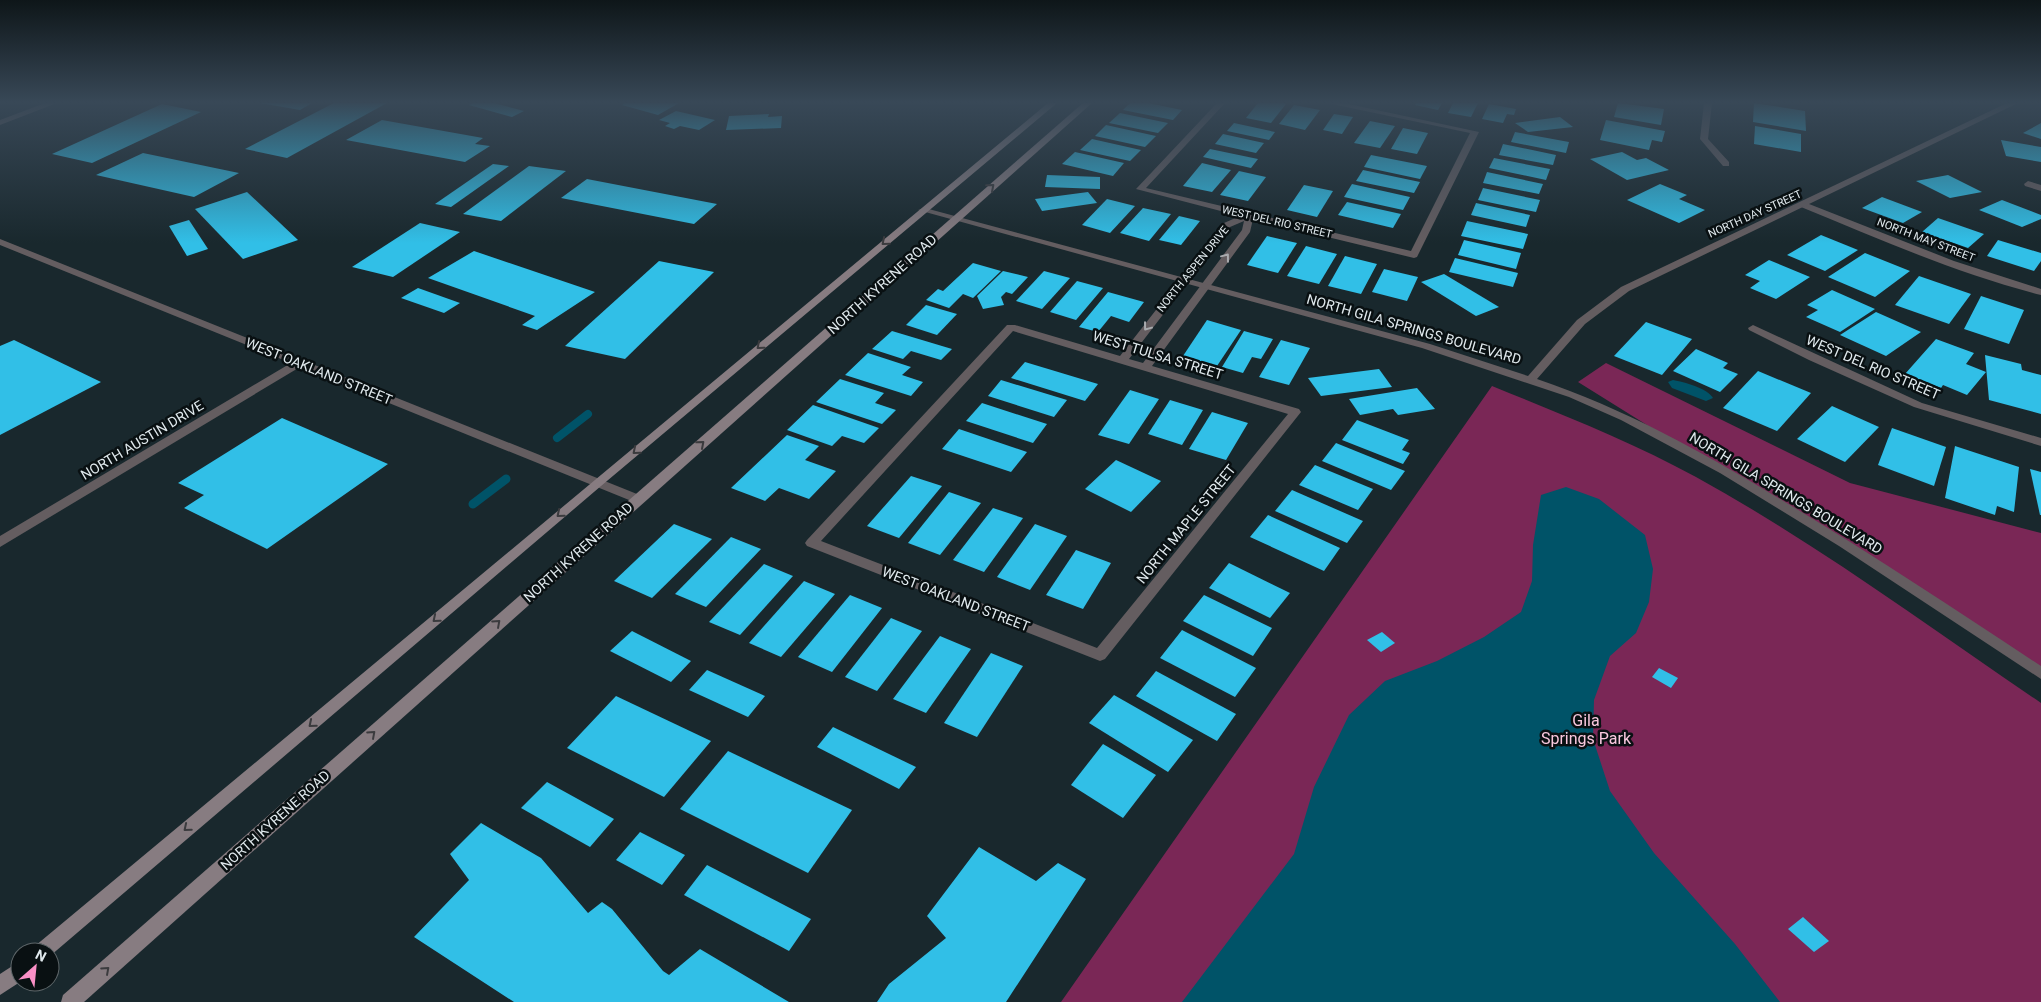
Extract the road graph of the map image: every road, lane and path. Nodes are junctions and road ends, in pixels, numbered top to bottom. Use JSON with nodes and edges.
{"nodes":[{"id":1,"x":996,"y":150,"type":"edge"},
{"id":2,"x":1034,"y":150,"type":"edge"},
{"id":3,"x":1177,"y":150,"type":"edge"},
{"id":4,"x":1466,"y":150,"type":"edge"},
{"id":5,"x":1713,"y":150,"type":"edge"},
{"id":6,"x":1918,"y":150,"type":"edge"},
{"id":7,"x":1726,"y":164,"type":"dead end"},
{"id":8,"x":2028,"y":184,"type":"dead end"},
{"id":9,"x":2041,"y":188,"type":"edge"},
{"id":10,"x":1804,"y":205,"type":"junction"},
{"id":11,"x":922,"y":210,"type":"junction"},
{"id":12,"x":1249,"y":215,"type":"junction"},
{"id":13,"x":954,"y":220,"type":"junction"},
{"id":14,"x":0,"y":242,"type":"edge"},
{"id":15,"x":1183,"y":279,"type":"junction"},
{"id":16,"x":1205,"y":285,"type":"junction"},
{"id":17,"x":2041,"y":292,"type":"edge"},
{"id":18,"x":1753,"y":328,"type":"dead end"},
{"id":19,"x":1122,"y":360,"type":"junction"},
{"id":20,"x":299,"y":363,"type":"junction"},
{"id":21,"x":1145,"y":367,"type":"junction"},
{"id":22,"x":1532,"y":380,"type":"junction"},
{"id":23,"x":1296,"y":412,"type":"joint"},
{"id":24,"x":2041,"y":442,"type":"edge"},
{"id":25,"x":597,"y":483,"type":"junction"},
{"id":26,"x":638,"y":499,"type":"junction"},
{"id":27,"x":0,"y":542,"type":"edge"},
{"id":28,"x":812,"y":543,"type":"joint"},
{"id":29,"x":1100,"y":655,"type":"joint"},
{"id":30,"x":2041,"y":672,"type":"edge"},
{"id":31,"x":53,"y":942,"type":"edge"},
{"id":32,"x":10,"y":978,"type":"edge"},
{"id":33,"x":0,"y":986,"type":"edge"},
{"id":34,"x":70,"y":1002,"type":"edge"}],
"edges":[{"from":1,"to":11,"type":"main road","name":"NORTH KYRENE ROAD"},
{"from":13,"to":2,"type":"main road","name":"NORTH KYRENE ROAD","one_way":true},
{"from":3,"to":12,"type":"street","name":"WEST DEL RIO STREET"},
{"from":4,"to":12,"type":"street","name":"WEST DEL RIO STREET"},
{"from":5,"to":7,"type":"street"},
{"from":6,"to":10,"type":"street","name":"NORTH DAY STREET"},
{"from":8,"to":9,"type":"street"},
{"from":10,"to":17,"type":"street","name":"NORTH MAY STREET"},
{"from":10,"to":22,"type":"street","name":"NORTH DAY STREET"},
{"from":11,"to":13,"type":"street","name":"NORTH GILA SPRINGS BOULEVARD"},
{"from":11,"to":25,"type":"main road","name":"NORTH KYRENE ROAD","one_way":true},
{"from":12,"to":15,"type":"street","name":"NORTH ASPEN DRIVE"},
{"from":16,"to":12,"type":"street","name":"NORTH ASPEN DRIVE","one_way":true},
{"from":13,"to":15,"type":"street","name":"NORTH GILA SPRINGS BOULEVARD"},
{"from":26,"to":13,"type":"main road","name":"NORTH KYRENE ROAD","one_way":true},
{"from":14,"to":20,"type":"street","name":"WEST OAKLAND STREET"},
{"from":15,"to":16,"type":"street","name":"NORTH GILA SPRINGS BOULEVARD"},
{"from":15,"to":19,"type":"street","name":"NORTH ASPEN DRIVE","one_way":true},
{"from":16,"to":21,"type":"street","name":"NORTH ASPEN DRIVE"},
{"from":16,"to":22,"type":"street","name":"NORTH GILA SPRINGS BOULEVARD"},
{"from":18,"to":24,"type":"street","name":"WEST DEL RIO STREET"},
{"from":19,"to":21,"type":"street","name":"WEST TULSA STREET"},
{"from":19,"to":28,"type":"street","name":"WEST TULSA STREET"},
{"from":20,"to":25,"type":"street","name":"WEST OAKLAND STREET"},
{"from":20,"to":27,"type":"street","name":"NORTH AUSTIN DRIVE"},
{"from":21,"to":23,"type":"street","name":"WEST TULSA STREET"},
{"from":22,"to":30,"type":"street","name":"NORTH GILA SPRINGS BOULEVARD"},
{"from":23,"to":29,"type":"street","name":"NORTH MAPLE STREET"},
{"from":25,"to":26,"type":"street","name":"WEST OAKLAND STREET"},
{"from":25,"to":31,"type":"main road","name":"NORTH KYRENE ROAD","one_way":true},
{"from":34,"to":26,"type":"main road","name":"NORTH KYRENE ROAD","one_way":true},
{"from":28,"to":29,"type":"street","name":"WEST OAKLAND STREET"},
{"from":32,"to":33,"type":"main road"}]}
